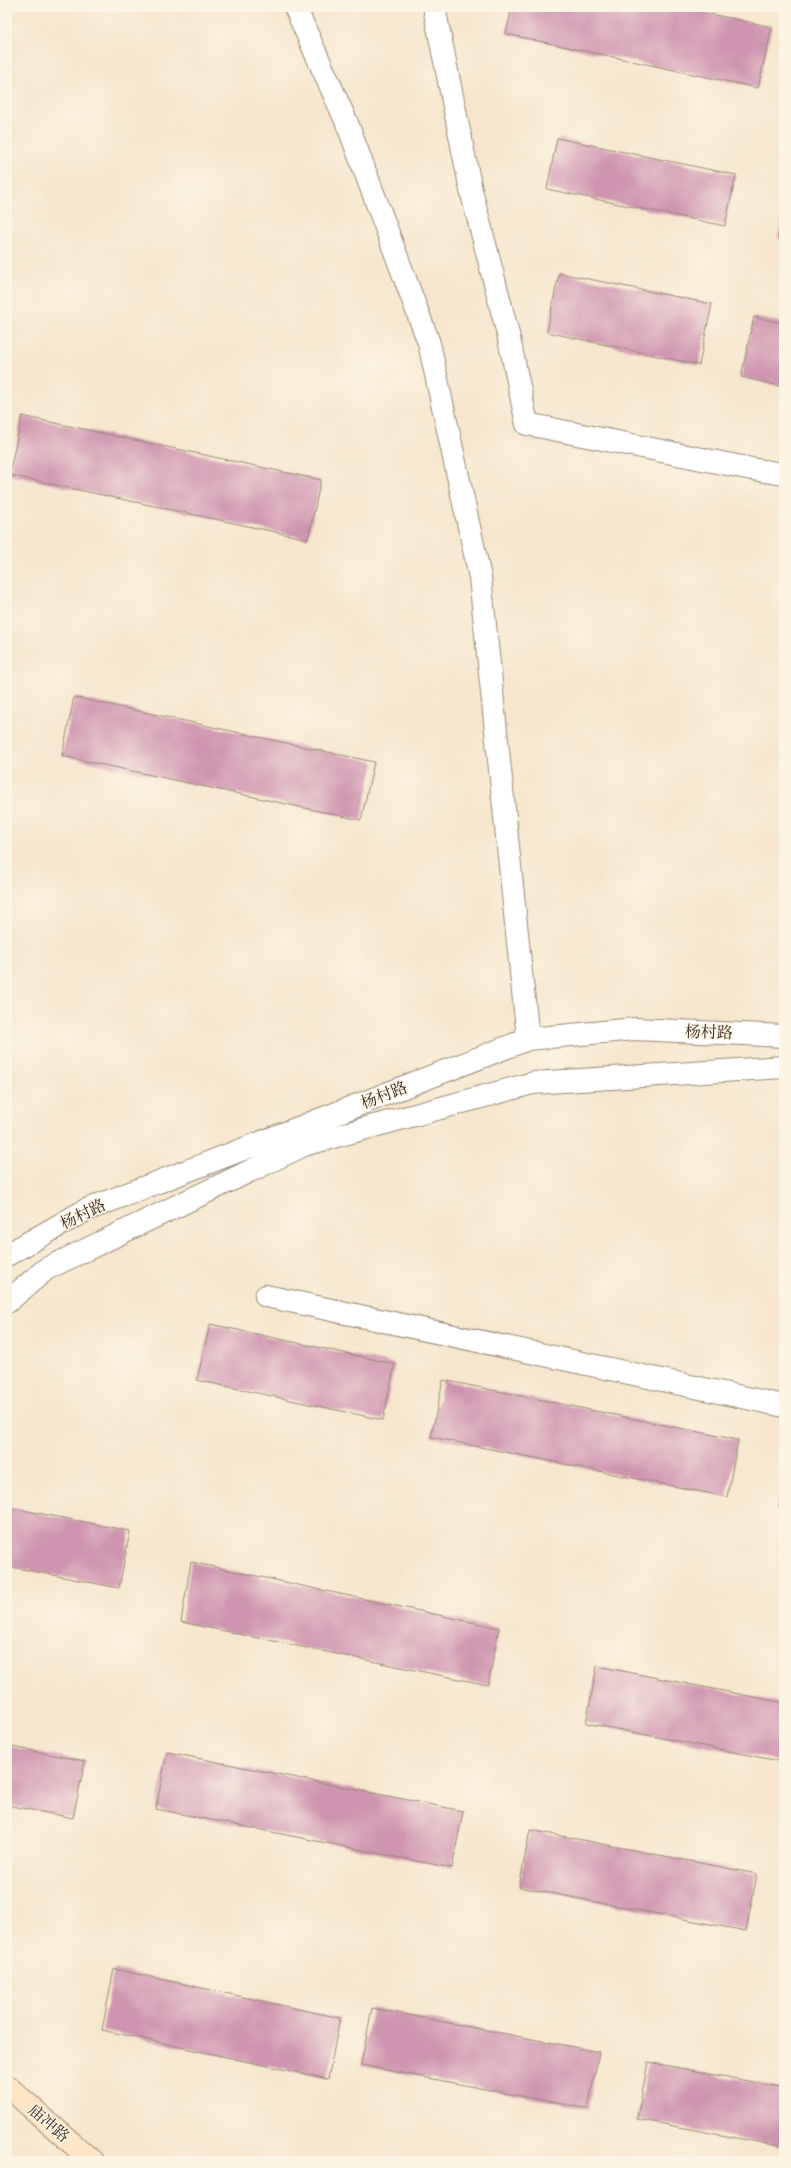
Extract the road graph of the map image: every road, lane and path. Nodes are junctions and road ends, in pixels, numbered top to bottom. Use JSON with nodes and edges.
{"nodes":[{"id":1,"x":295,"y":7,"type":"edge"},
{"id":2,"x":434,"y":7,"type":"edge"},
{"id":3,"x":784,"y":474,"type":"edge"},
{"id":4,"x":784,"y":1036,"type":"edge"},
{"id":5,"x":528,"y":1039,"type":"junction"},
{"id":6,"x":784,"y":1067,"type":"edge"},
{"id":7,"x":7,"y":1255,"type":"edge"},
{"id":8,"x":266,"y":1296,"type":"dead end"},
{"id":9,"x":7,"y":1302,"type":"edge"},
{"id":10,"x":784,"y":1406,"type":"edge"},
{"id":11,"x":7,"y":2086,"type":"edge"},
{"id":12,"x":92,"y":2161,"type":"edge"}],
"edges":[{"from":1,"to":5,"type":"street"},
{"from":2,"to":3,"type":"street"},
{"from":4,"to":5,"type":"street","name":"杨村路"},
{"from":5,"to":7,"type":"street","name":"杨村路"},
{"from":6,"to":9,"type":"street"},
{"from":8,"to":10,"type":"street"},
{"from":11,"to":12,"type":"main road","name":"庙冲路"}]}
